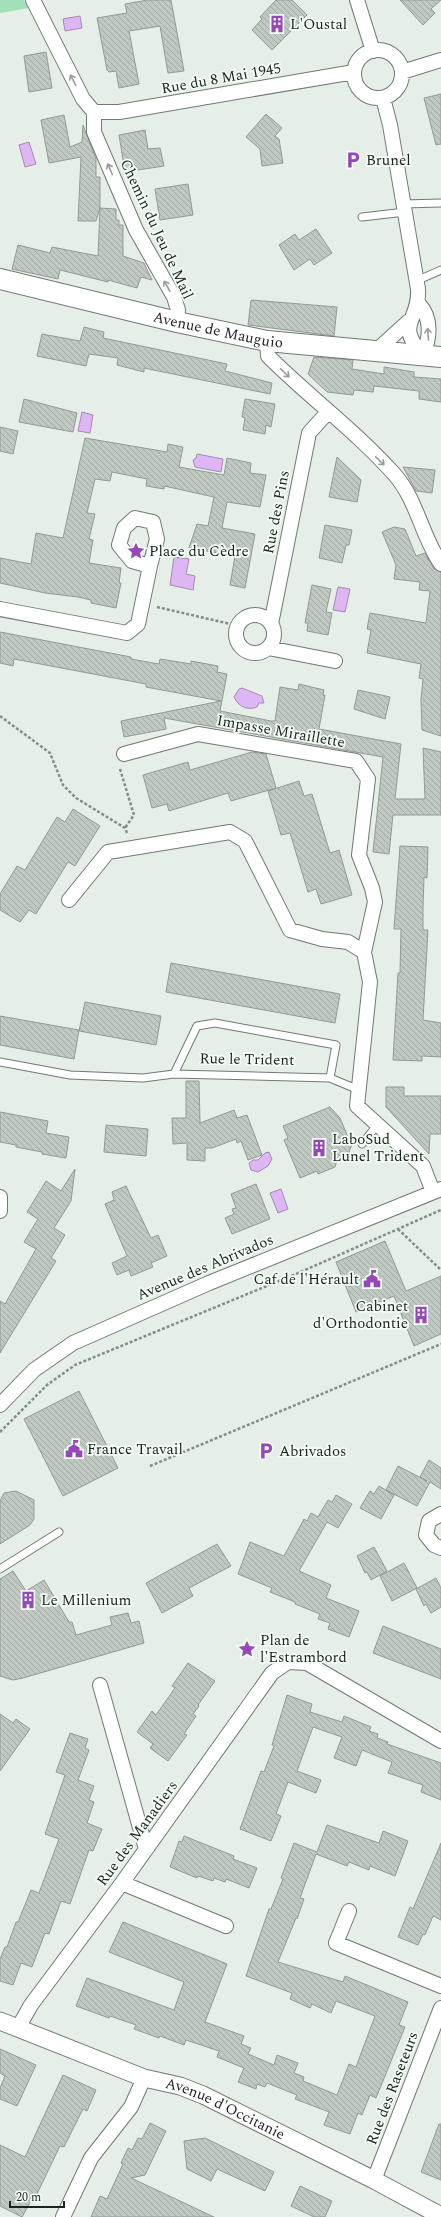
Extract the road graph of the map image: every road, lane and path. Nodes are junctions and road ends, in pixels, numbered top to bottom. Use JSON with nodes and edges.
{"nodes":[{"id":1,"x":33,"y":0,"type":"edge"},
{"id":2,"x":357,"y":0,"type":"edge"},
{"id":3,"x":373,"y":51,"type":"junction"},
{"id":4,"x":441,"y":60,"type":"edge"},
{"id":5,"x":354,"y":72,"type":"junction"},
{"id":6,"x":402,"y":72,"type":"junction"},
{"id":7,"x":383,"y":98,"type":"junction"},
{"id":8,"x":94,"y":112,"type":"junction"},
{"id":9,"x":441,"y":203,"type":"edge"},
{"id":10,"x":404,"y":208,"type":"junction"},
{"id":11,"x":362,"y":217,"type":"dead end"},
{"id":12,"x":441,"y":270,"type":"edge"},
{"id":13,"x":0,"y":280,"type":"edge"},
{"id":14,"x":416,"y":281,"type":"junction"},
{"id":15,"x":419,"y":304,"type":"junction"},
{"id":16,"x":409,"y":321,"type":"junction"},
{"id":17,"x":176,"y":322,"type":"junction"},
{"id":18,"x":267,"y":341,"type":"junction"},
{"id":19,"x":376,"y":351,"type":"junction"},
{"id":20,"x":432,"y":356,"type":"edge"},
{"id":21,"x":328,"y":412,"type":"junction"},
{"id":22,"x":441,"y":564,"type":"edge"},
{"id":23,"x":150,"y":566,"type":"dead end"},
{"id":24,"x":141,"y":603,"type":"junction"},
{"id":25,"x":0,"y":609,"type":"edge"},
{"id":26,"x":271,"y":624,"type":"junction"},
{"id":27,"x":239,"y":626,"type":"junction"},
{"id":28,"x":268,"y":648,"type":"junction"},
{"id":29,"x":335,"y":661,"type":"dead end"},
{"id":30,"x":0,"y":716,"type":"edge"},
{"id":31,"x":124,"y":754,"type":"joint"},
{"id":32,"x":125,"y":828,"type":"junction"},
{"id":33,"x":131,"y":848,"type":"junction"},
{"id":34,"x":69,"y":900,"type":"dead end"},
{"id":35,"x":364,"y":952,"type":"junction"},
{"id":36,"x":0,"y":1062,"type":"edge"},
{"id":37,"x":174,"y":1074,"type":"junction"},
{"id":38,"x":330,"y":1078,"type":"junction"},
{"id":39,"x":359,"y":1090,"type":"junction"},
{"id":40,"x":378,"y":1124,"type":"junction"},
{"id":41,"x":362,"y":1144,"type":"dead end"},
{"id":42,"x":437,"y":1191,"type":"edge"},
{"id":43,"x":0,"y":1197,"type":"edge"},
{"id":44,"x":441,"y":1210,"type":"edge"},
{"id":45,"x":0,"y":1211,"type":"edge"},
{"id":46,"x":398,"y":1229,"type":"junction"},
{"id":47,"x":441,"y":1270,"type":"edge"},
{"id":48,"x":441,"y":1344,"type":"edge"},
{"id":49,"x":0,"y":1405,"type":"edge"},
{"id":50,"x":0,"y":1432,"type":"edge"},
{"id":51,"x":150,"y":1466,"type":"dead end"},
{"id":52,"x":441,"y":1514,"type":"edge"},
{"id":53,"x":59,"y":1532,"type":"dead end"},
{"id":54,"x":441,"y":1548,"type":"edge"},
{"id":55,"x":0,"y":1569,"type":"edge"},
{"id":56,"x":100,"y":1685,"type":"dead end"},
{"id":57,"x":441,"y":1741,"type":"edge"},
{"id":58,"x":146,"y":1849,"type":"junction"},
{"id":59,"x":122,"y":1884,"type":"junction"},
{"id":60,"x":349,"y":1911,"type":"dead end"},
{"id":61,"x":226,"y":1926,"type":"dead end"},
{"id":62,"x":441,"y":1986,"type":"edge"},
{"id":63,"x":441,"y":2008,"type":"edge"},
{"id":64,"x":0,"y":2021,"type":"edge"},
{"id":65,"x":18,"y":2028,"type":"junction"},
{"id":66,"x":144,"y":2078,"type":"junction"},
{"id":67,"x":374,"y":2180,"type":"junction"},
{"id":68,"x":441,"y":2216,"type":"edge"},
{"id":69,"x":64,"y":2217,"type":"edge"}],
"edges":[{"from":8,"to":1,"type":"street","one_way":true},
{"from":2,"to":3,"type":"street"},
{"from":3,"to":5,"type":"street"},
{"from":3,"to":6,"type":"street"},
{"from":4,"to":6,"type":"street"},
{"from":5,"to":7,"type":"street"},
{"from":5,"to":8,"type":"street","name":"Rue du 8 Mai 1945"},
{"from":6,"to":7,"type":"street"},
{"from":7,"to":10,"type":"street"},
{"from":17,"to":8,"type":"street","name":"Chemin du Jeu de Mail","one_way":true},
{"from":9,"to":10,"type":"lane"},
{"from":10,"to":11,"type":"lane"},
{"from":10,"to":14,"type":"street"},
{"from":12,"to":14,"type":"lane"},
{"from":13,"to":17,"type":"main road","name":"Avenue de Mauguio"},
{"from":14,"to":15,"type":"street"},
{"from":15,"to":16,"type":"street"},
{"from":20,"to":15,"type":"street","one_way":true},
{"from":16,"to":19,"type":"street"},
{"from":16,"to":20,"type":"street"},
{"from":17,"to":18,"type":"main road","name":"Avenue de Mauguio"},
{"from":18,"to":19,"type":"main road","name":"Avenue de Mauguio"},
{"from":18,"to":21,"type":"street","one_way":true},
{"from":19,"to":20,"type":"main road","name":"Avenue de Mauguio"},
{"from":21,"to":22,"type":"street","one_way":true},
{"from":21,"to":26,"type":"street","name":"Rue des Pins"},
{"from":23,"to":24,"type":"street"},
{"from":24,"to":25,"type":"street"},
{"from":24,"to":27,"type":"path"},
{"from":26,"to":27,"type":"street"},
{"from":26,"to":28,"type":"street","name":"Rue des Pins"},
{"from":27,"to":28,"type":"street"},
{"from":28,"to":29,"type":"street"},
{"from":30,"to":32,"type":"path"},
{"from":31,"to":32,"type":"path"},
{"from":31,"to":35,"type":"street","name":"Impasse Miraillette"},
{"from":32,"to":33,"type":"path"},
{"from":33,"to":34,"type":"street"},
{"from":33,"to":35,"type":"street"},
{"from":35,"to":39,"type":"street"},
{"from":36,"to":37,"type":"lane","name":"Rue le Trident"},
{"from":37,"to":38,"type":"lane","name":"Rue le Trident"},
{"from":37,"to":38,"type":"lane"},
{"from":38,"to":39,"type":"lane","name":"Rue le Trident"},
{"from":39,"to":40,"type":"street"},
{"from":40,"to":41,"type":"lane"},
{"from":40,"to":42,"type":"street"},
{"from":42,"to":49,"type":"street","name":"Avenue des Abrivados"},
{"from":43,"to":45,"type":"street"},
{"from":44,"to":46,"type":"path"},
{"from":46,"to":47,"type":"path"},
{"from":46,"to":50,"type":"path"},
{"from":48,"to":51,"type":"path"},
{"from":52,"to":54,"type":"street"},
{"from":53,"to":55,"type":"lane"},
{"from":56,"to":58,"type":"street"},
{"from":57,"to":58,"type":"street","name":"Rue des Manadiers"},
{"from":58,"to":59,"type":"street","name":"Rue des Manadiers"},
{"from":59,"to":61,"type":"street"},
{"from":59,"to":65,"type":"street","name":"Rue des Manadiers"},
{"from":60,"to":62,"type":"street"},
{"from":63,"to":67,"type":"street","name":"Rue des Raseteurs"},
{"from":64,"to":65,"type":"street","name":"Avenue d'Occitanie"},
{"from":65,"to":66,"type":"street","name":"Avenue d'Occitanie"},
{"from":66,"to":67,"type":"street","name":"Avenue d'Occitanie"},
{"from":66,"to":69,"type":"street"},
{"from":67,"to":68,"type":"street","name":"Avenue d'Occitanie"}]}
